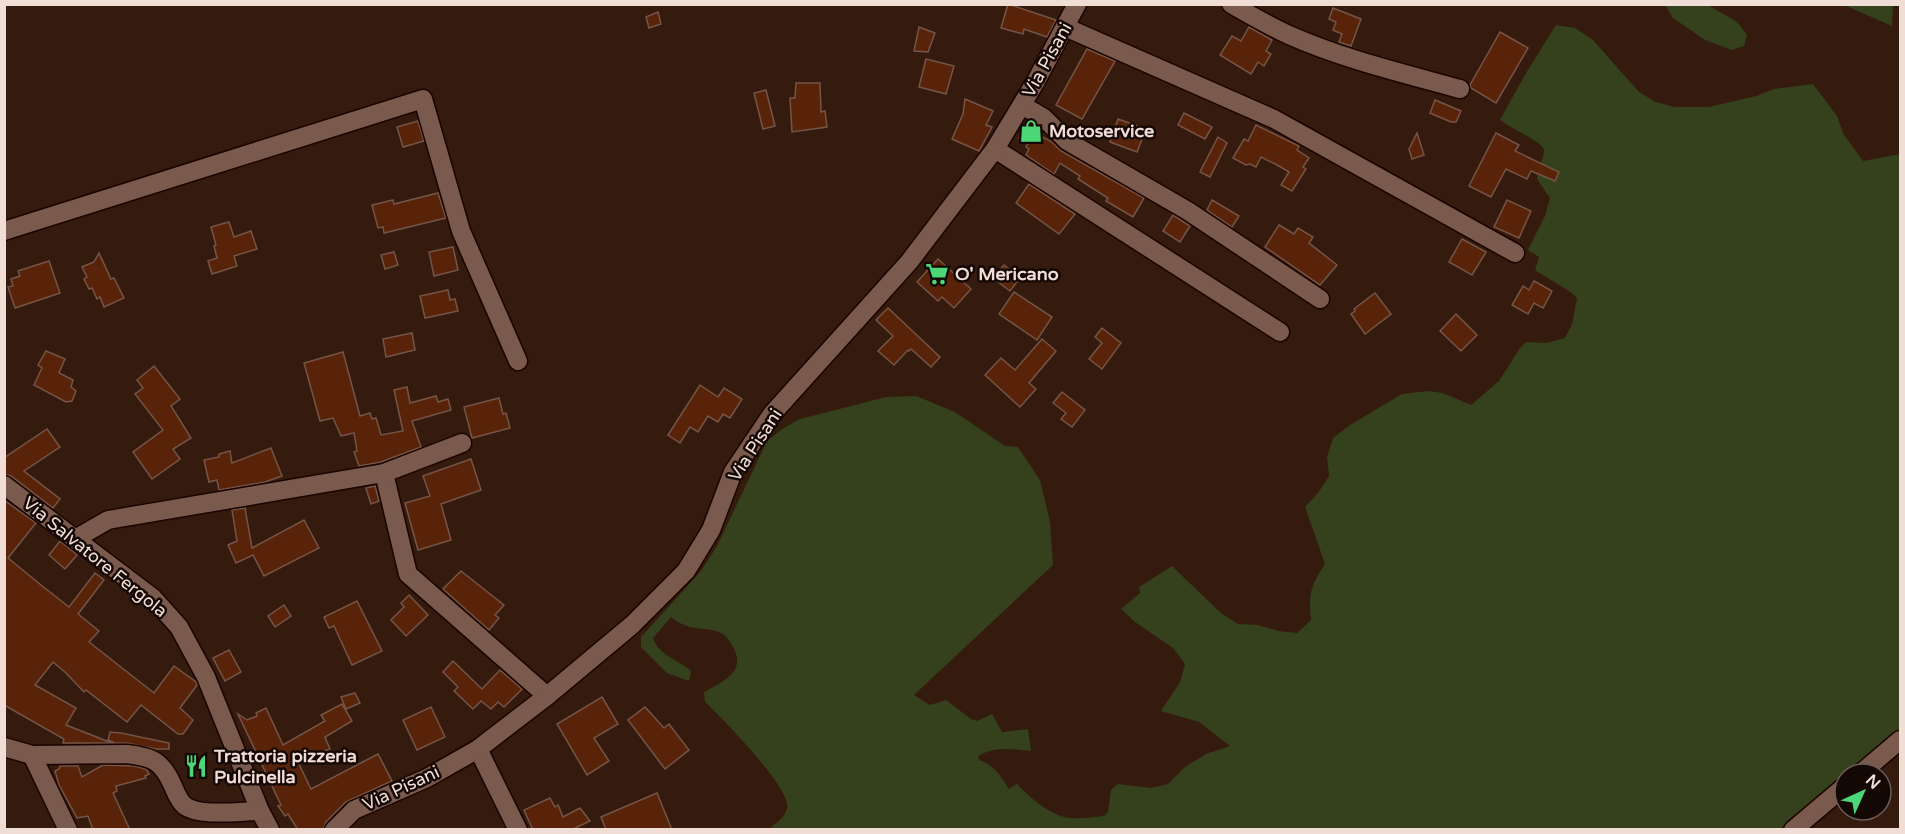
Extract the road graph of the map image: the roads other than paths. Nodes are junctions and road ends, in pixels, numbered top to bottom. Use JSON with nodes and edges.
{"nodes":[{"id":1,"x":1077,"y":4,"type":"edge"},
{"id":2,"x":1232,"y":4,"type":"edge"},
{"id":3,"x":1065,"y":27,"type":"junction"},
{"id":4,"x":1460,"y":89,"type":"dead end"},
{"id":5,"x":1022,"y":105,"type":"junction"},
{"id":6,"x":995,"y":149,"type":"junction"},
{"id":7,"x":4,"y":231,"type":"edge"},
{"id":8,"x":1515,"y":253,"type":"dead end"},
{"id":9,"x":1320,"y":299,"type":"dead end"},
{"id":10,"x":1280,"y":332,"type":"dead end"},
{"id":11,"x":518,"y":361,"type":"dead end"},
{"id":12,"x":462,"y":443,"type":"dead end"},
{"id":13,"x":384,"y":473,"type":"junction"},
{"id":14,"x":4,"y":484,"type":"edge"},
{"id":15,"x":75,"y":539,"type":"junction"},
{"id":16,"x":547,"y":696,"type":"junction"},
{"id":17,"x":1900,"y":740,"type":"edge"},
{"id":18,"x":4,"y":747,"type":"edge"},
{"id":19,"x":478,"y":749,"type":"junction"},
{"id":20,"x":32,"y":755,"type":"junction"},
{"id":21,"x":1874,"y":762,"type":"edge"},
{"id":22,"x":1833,"y":796,"type":"edge"},
{"id":23,"x":260,"y":811,"type":"junction"},
{"id":24,"x":68,"y":830,"type":"edge"},
{"id":25,"x":270,"y":830,"type":"edge"},
{"id":26,"x":334,"y":830,"type":"edge"},
{"id":27,"x":518,"y":830,"type":"edge"},
{"id":28,"x":1793,"y":830,"type":"edge"}],
"edges":[{"from":1,"to":3,"type":"street","name":"Via Pisani"},
{"from":2,"to":4,"type":"street"},
{"from":3,"to":5,"type":"street","name":"Via Pisani"},
{"from":3,"to":8,"type":"street"},
{"from":5,"to":6,"type":"street","name":"Via Pisani"},
{"from":5,"to":9,"type":"street"},
{"from":6,"to":10,"type":"street"},
{"from":6,"to":16,"type":"street","name":"Via Pisani"},
{"from":7,"to":11,"type":"street"},
{"from":12,"to":13,"type":"street"},
{"from":13,"to":15,"type":"street"},
{"from":13,"to":16,"type":"street"},
{"from":14,"to":15,"type":"street","name":"Via Salvatore Fergola"},
{"from":15,"to":23,"type":"street","name":"Via Salvatore Fergola"},
{"from":16,"to":19,"type":"street","name":"Via Pisani"},
{"from":17,"to":21,"type":"street"},
{"from":18,"to":20,"type":"street"},
{"from":19,"to":26,"type":"street","name":"Via Pisani"},
{"from":19,"to":27,"type":"street"},
{"from":20,"to":23,"type":"street"},
{"from":20,"to":24,"type":"street"},
{"from":22,"to":28,"type":"street"},
{"from":23,"to":25,"type":"street","name":"Via Salvatore Fergola"}]}
